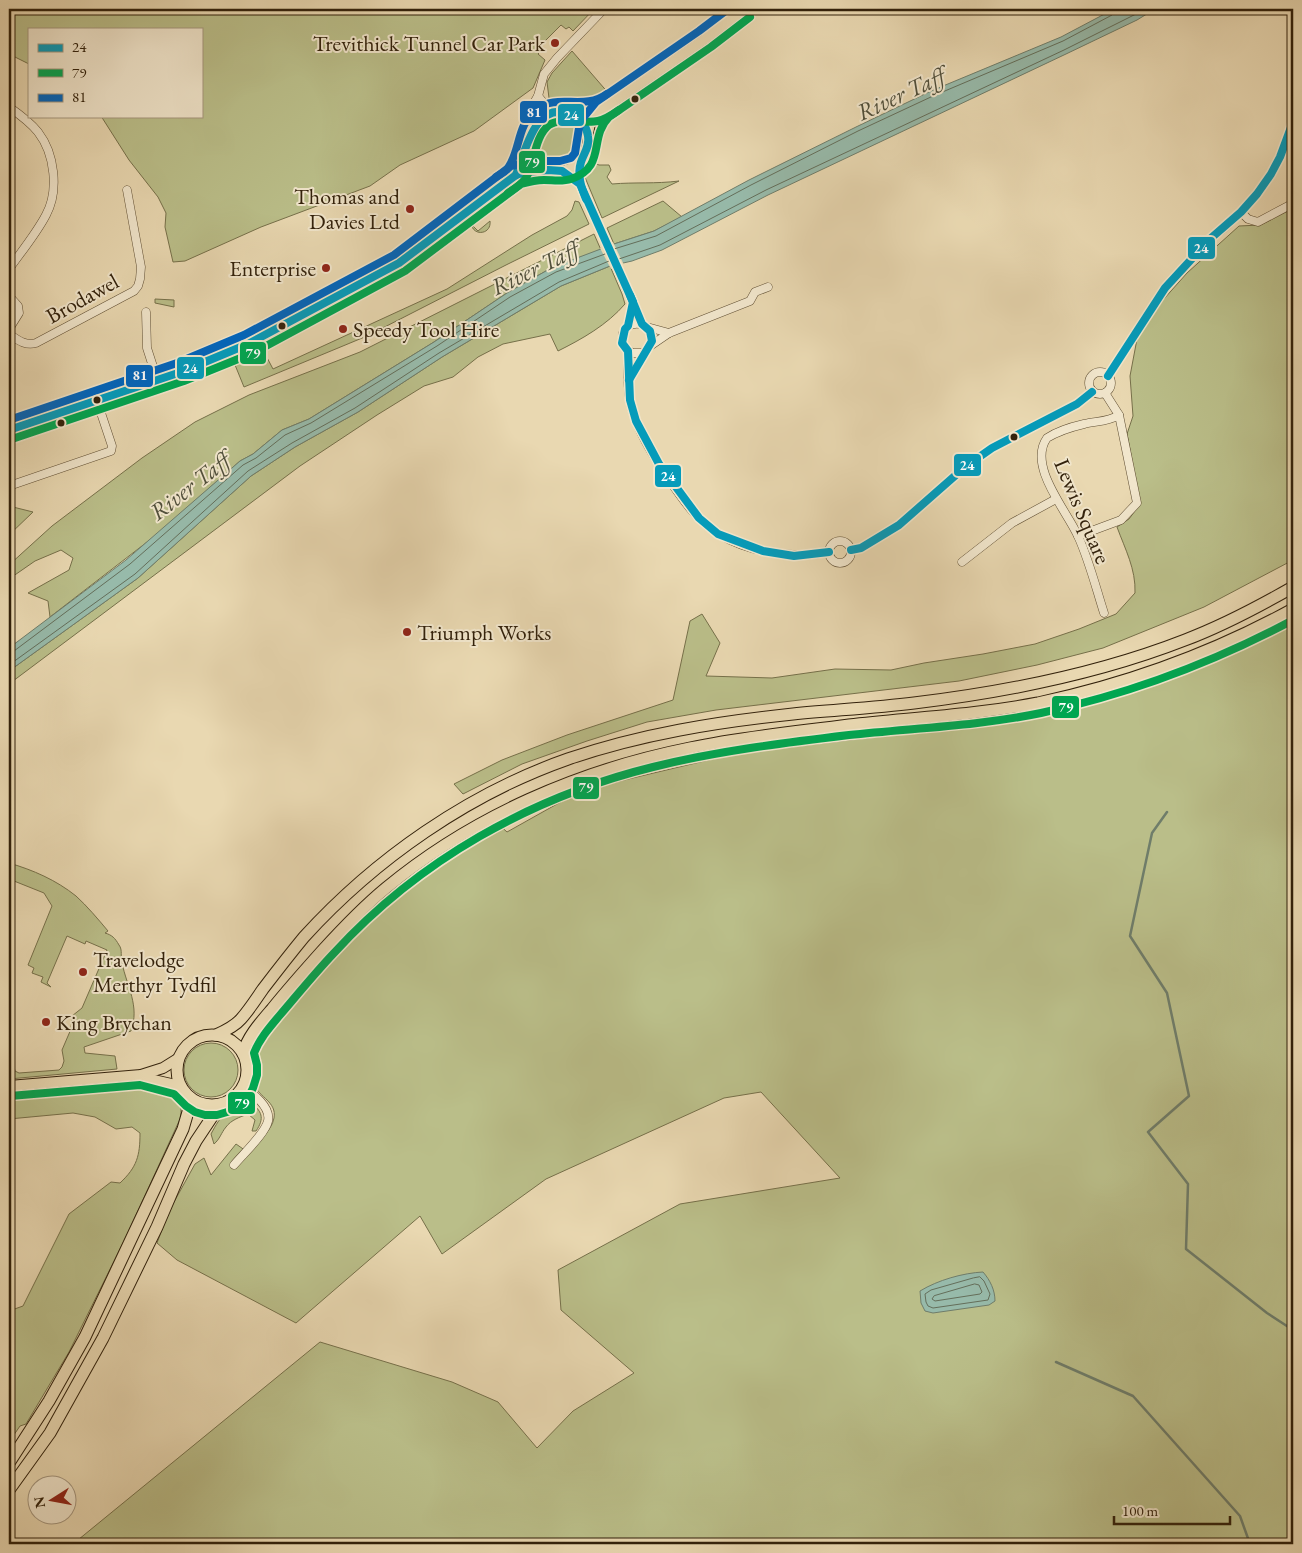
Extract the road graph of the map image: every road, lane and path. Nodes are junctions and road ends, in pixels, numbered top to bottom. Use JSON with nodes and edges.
{"nodes":[{"id":1,"x":604,"y":9,"type":"edge"},
{"id":2,"x":744,"y":9,"type":"edge"},
{"id":3,"x":538,"y":96,"type":"junction"},
{"id":4,"x":9,"y":107,"type":"edge"},
{"id":5,"x":603,"y":109,"type":"junction"},
{"id":6,"x":559,"y":113,"type":"junction"},
{"id":7,"x":1293,"y":122,"type":"edge"},
{"id":8,"x":531,"y":134,"type":"junction"},
{"id":9,"x":588,"y":134,"type":"junction"},
{"id":10,"x":581,"y":162,"type":"junction"},
{"id":11,"x":548,"y":170,"type":"junction"},
{"id":12,"x":562,"y":171,"type":"junction"},
{"id":13,"x":516,"y":175,"type":"junction"},
{"id":14,"x":580,"y":184,"type":"junction"},
{"id":15,"x":127,"y":190,"type":"dead end"},
{"id":16,"x":1292,"y":205,"type":"edge"},
{"id":17,"x":1241,"y":212,"type":"junction"},
{"id":18,"x":10,"y":268,"type":"edge"},
{"id":19,"x":768,"y":287,"type":"dead end"},
{"id":20,"x":9,"y":296,"type":"edge"},
{"id":21,"x":633,"y":302,"type":"junction"},
{"id":22,"x":146,"y":312,"type":"dead end"},
{"id":23,"x":628,"y":326,"type":"junction"},
{"id":24,"x":644,"y":326,"type":"junction"},
{"id":25,"x":9,"y":329,"type":"edge"},
{"id":26,"x":669,"y":333,"type":"junction"},
{"id":27,"x":9,"y":334,"type":"edge"},
{"id":28,"x":649,"y":348,"type":"junction"},
{"id":29,"x":628,"y":351,"type":"junction"},
{"id":30,"x":1108,"y":376,"type":"junction"},
{"id":31,"x":157,"y":379,"type":"junction"},
{"id":32,"x":629,"y":380,"type":"junction"},
{"id":33,"x":1092,"y":392,"type":"junction"},
{"id":34,"x":1105,"y":393,"type":"junction"},
{"id":35,"x":97,"y":402,"type":"junction"},
{"id":36,"x":1119,"y":415,"type":"junction"},
{"id":37,"x":9,"y":430,"type":"edge"},
{"id":38,"x":9,"y":486,"type":"edge"},
{"id":39,"x":1056,"y":499,"type":"junction"},
{"id":40,"x":1078,"y":536,"type":"junction"},
{"id":41,"x":852,"y":550,"type":"junction"},
{"id":42,"x":829,"y":552,"type":"junction"},
{"id":43,"x":962,"y":562,"type":"dead end"},
{"id":44,"x":1293,"y":587,"type":"edge"},
{"id":45,"x":1293,"y":609,"type":"edge"},
{"id":46,"x":1104,"y":613,"type":"dead end"},
{"id":47,"x":216,"y":1035,"type":"junction"},
{"id":48,"x":243,"y":1054,"type":"junction"},
{"id":49,"x":179,"y":1058,"type":"junction"},
{"id":50,"x":141,"y":1075,"type":"junction"},
{"id":51,"x":9,"y":1086,"type":"edge"},
{"id":52,"x":180,"y":1086,"type":"junction"},
{"id":53,"x":242,"y":1088,"type":"junction"},
{"id":54,"x":190,"y":1098,"type":"junction"},
{"id":55,"x":220,"y":1105,"type":"junction"},
{"id":56,"x":234,"y":1165,"type":"dead end"},
{"id":57,"x":9,"y":1463,"type":"edge"},
{"id":58,"x":9,"y":1490,"type":"edge"}],
"edges":[{"from":1,"to":3,"type":"street"},
{"from":2,"to":5,"type":"main road"},
{"from":3,"to":6,"type":"street"},
{"from":3,"to":8,"type":"street"},
{"from":4,"to":18,"type":"street"},
{"from":5,"to":6,"type":"main road"},
{"from":5,"to":9,"type":"main road"},
{"from":6,"to":8,"type":"main road"},
{"from":6,"to":9,"type":"main road"},
{"from":7,"to":17,"type":"street"},
{"from":8,"to":11,"type":"main road"},
{"from":8,"to":13,"type":"main road"},
{"from":9,"to":10,"type":"main road"},
{"from":10,"to":12,"type":"main road"},
{"from":10,"to":14,"type":"street"},
{"from":11,"to":12,"type":"main road"},
{"from":11,"to":13,"type":"main road"},
{"from":12,"to":14,"type":"street"},
{"from":13,"to":31,"type":"main road"},
{"from":14,"to":21,"type":"street"},
{"from":15,"to":27,"type":"street","name":"Brodawel"},
{"from":16,"to":17,"type":"street"},
{"from":17,"to":30,"type":"street"},
{"from":19,"to":26,"type":"street"},
{"from":20,"to":25,"type":"street"},
{"from":21,"to":23,"type":"street"},
{"from":21,"to":24,"type":"street"},
{"from":22,"to":31,"type":"street"},
{"from":23,"to":24,"type":"street"},
{"from":23,"to":29,"type":"street"},
{"from":24,"to":26,"type":"street"},
{"from":24,"to":28,"type":"street"},
{"from":26,"to":28,"type":"street"},
{"from":28,"to":29,"type":"street"},
{"from":28,"to":32,"type":"street"},
{"from":29,"to":32,"type":"street"},
{"from":30,"to":33,"type":"street"},
{"from":30,"to":34,"type":"street"},
{"from":31,"to":35,"type":"main road"},
{"from":32,"to":42,"type":"street"},
{"from":33,"to":34,"type":"street"},
{"from":33,"to":41,"type":"street"},
{"from":34,"to":36,"type":"street"},
{"from":35,"to":37,"type":"main road"},
{"from":35,"to":38,"type":"street"},
{"from":36,"to":39,"type":"street","name":"Lewis Square"},
{"from":36,"to":40,"type":"street"},
{"from":39,"to":40,"type":"street","name":"Lewis Square"},
{"from":39,"to":43,"type":"street"},
{"from":40,"to":46,"type":"street","name":"Lewis Square"},
{"from":41,"to":42,"type":"street"},
{"from":41,"to":42,"type":"street"},
{"from":44,"to":47,"type":"highway"},
{"from":45,"to":48,"type":"highway"},
{"from":47,"to":48,"type":"highway"},
{"from":47,"to":49,"type":"highway"},
{"from":48,"to":53,"type":"highway"},
{"from":49,"to":50,"type":"main road"},
{"from":49,"to":52,"type":"highway"},
{"from":50,"to":51,"type":"main road"},
{"from":50,"to":52,"type":"main road"},
{"from":52,"to":54,"type":"highway"},
{"from":53,"to":55,"type":"highway"},
{"from":53,"to":56,"type":"street"},
{"from":54,"to":55,"type":"highway"},
{"from":54,"to":57,"type":"highway"},
{"from":55,"to":58,"type":"highway"}]}
